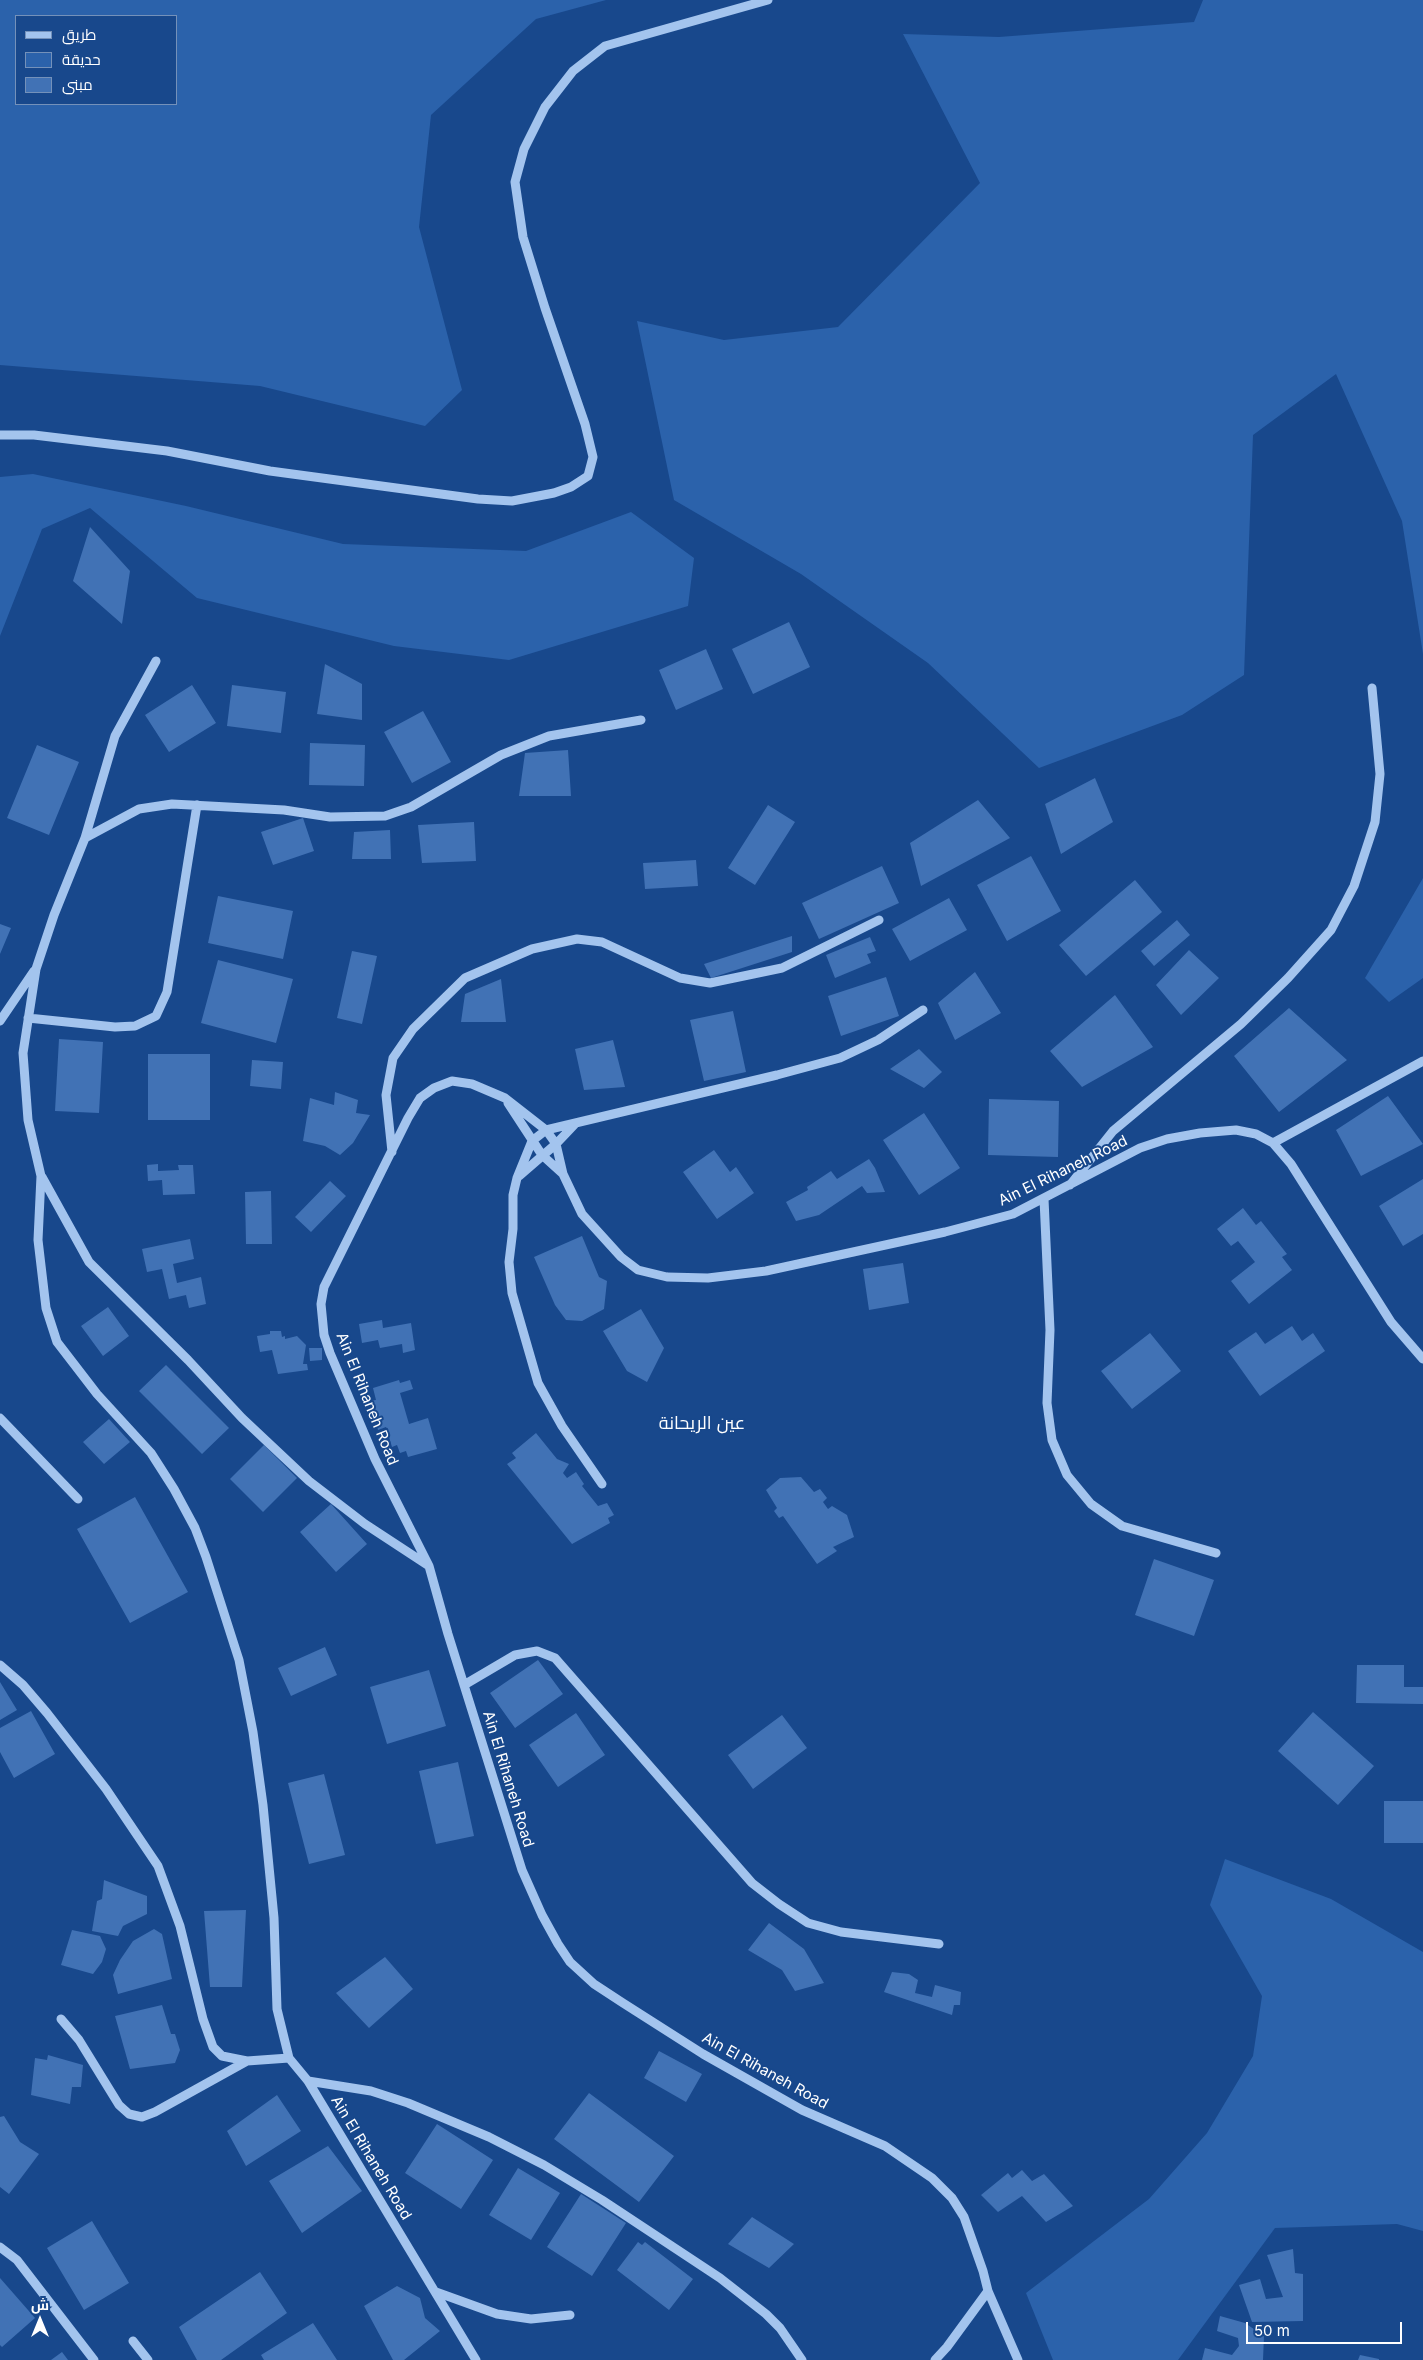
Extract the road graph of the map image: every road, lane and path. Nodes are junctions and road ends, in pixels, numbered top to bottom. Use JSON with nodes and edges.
{"nodes":[{"id":1,"x":768,"y":0,"type":"edge"},
{"id":2,"x":0,"y":434,"type":"edge"},
{"id":3,"x":156,"y":661,"type":"dead end"},
{"id":4,"x":1372,"y":688,"type":"dead end"},
{"id":5,"x":641,"y":720,"type":"dead end"},
{"id":6,"x":197,"y":806,"type":"junction"},
{"id":7,"x":85,"y":838,"type":"junction"},
{"id":8,"x":879,"y":920,"type":"dead end"},
{"id":9,"x":36,"y":969,"type":"junction"},
{"id":10,"x":923,"y":1010,"type":"dead end"},
{"id":11,"x":28,"y":1018,"type":"junction"},
{"id":12,"x":0,"y":1021,"type":"edge"},
{"id":13,"x":1423,"y":1061,"type":"edge"},
{"id":14,"x":505,"y":1098,"type":"junction"},
{"id":15,"x":575,"y":1124,"type":"junction"},
{"id":16,"x":546,"y":1130,"type":"junction"},
{"id":17,"x":532,"y":1141,"type":"junction"},
{"id":18,"x":556,"y":1144,"type":"junction"},
{"id":19,"x":1274,"y":1144,"type":"junction"},
{"id":20,"x":392,"y":1152,"type":"junction"},
{"id":21,"x":542,"y":1155,"type":"junction"},
{"id":22,"x":563,"y":1174,"type":"junction"},
{"id":23,"x":41,"y":1176,"type":"junction"},
{"id":24,"x":517,"y":1178,"type":"junction"},
{"id":25,"x":1069,"y":1187,"type":"junction"},
{"id":26,"x":1044,"y":1199,"type":"junction"},
{"id":27,"x":1423,"y":1359,"type":"edge"},
{"id":28,"x":0,"y":1418,"type":"edge"},
{"id":29,"x":602,"y":1484,"type":"dead end"},
{"id":30,"x":78,"y":1500,"type":"dead end"},
{"id":31,"x":1216,"y":1553,"type":"dead end"},
{"id":32,"x":430,"y":1566,"type":"junction"},
{"id":33,"x":0,"y":1665,"type":"edge"},
{"id":34,"x":464,"y":1685,"type":"junction"},
{"id":35,"x":939,"y":1944,"type":"dead end"},
{"id":36,"x":61,"y":2018,"type":"dead end"},
{"id":37,"x":289,"y":2058,"type":"junction"},
{"id":38,"x":247,"y":2061,"type":"junction"},
{"id":39,"x":308,"y":2080,"type":"junction"},
{"id":40,"x":0,"y":2247,"type":"edge"},
{"id":41,"x":988,"y":2291,"type":"junction"},
{"id":42,"x":436,"y":2292,"type":"junction"},
{"id":43,"x":570,"y":2315,"type":"dead end"},
{"id":44,"x":133,"y":2341,"type":"dead end"},
{"id":45,"x":94,"y":2360,"type":"edge"},
{"id":46,"x":148,"y":2360,"type":"edge"},
{"id":47,"x":476,"y":2360,"type":"edge"},
{"id":48,"x":802,"y":2360,"type":"edge"},
{"id":49,"x":935,"y":2360,"type":"edge"},
{"id":50,"x":1018,"y":2360,"type":"edge"}],
"edges":[{"from":1,"to":2,"type":"street"},
{"from":3,"to":7,"type":"street"},
{"from":4,"to":25,"type":"street"},
{"from":5,"to":6,"type":"street"},
{"from":6,"to":7,"type":"street"},
{"from":6,"to":11,"type":"street"},
{"from":7,"to":9,"type":"street"},
{"from":8,"to":20,"type":"street"},
{"from":9,"to":11,"type":"street"},
{"from":9,"to":12,"type":"street"},
{"from":10,"to":15,"type":"street"},
{"from":11,"to":23,"type":"street"},
{"from":13,"to":19,"type":"street"},
{"from":14,"to":16,"type":"street","name":"Ain El Rihaneh Road"},
{"from":14,"to":17,"type":"street","name":"Ain El Rihaneh Road"},
{"from":14,"to":20,"type":"street","name":"Ain El Rihaneh Road"},
{"from":15,"to":16,"type":"street"},
{"from":15,"to":18,"type":"street"},
{"from":16,"to":17,"type":"street"},
{"from":16,"to":18,"type":"street","name":"Ain El Rihaneh Road"},
{"from":17,"to":21,"type":"street","name":"Ain El Rihaneh Road"},
{"from":17,"to":24,"type":"street"},
{"from":18,"to":21,"type":"street"},
{"from":18,"to":22,"type":"street","name":"Ain El Rihaneh Road"},
{"from":19,"to":25,"type":"street","name":"Ain El Rihaneh Road"},
{"from":19,"to":27,"type":"street","name":"Ain El Rihaneh Road"},
{"from":20,"to":32,"type":"street","name":"Ain El Rihaneh Road"},
{"from":21,"to":22,"type":"street","name":"Ain El Rihaneh Road"},
{"from":21,"to":24,"type":"street"},
{"from":22,"to":26,"type":"street","name":"Ain El Rihaneh Road"},
{"from":23,"to":32,"type":"street"},
{"from":23,"to":37,"type":"street"},
{"from":24,"to":29,"type":"street"},
{"from":25,"to":26,"type":"street","name":"Ain El Rihaneh Road"},
{"from":26,"to":31,"type":"street"},
{"from":28,"to":30,"type":"street"},
{"from":32,"to":34,"type":"street","name":"Ain El Rihaneh Road"},
{"from":33,"to":38,"type":"street"},
{"from":34,"to":35,"type":"street"},
{"from":34,"to":41,"type":"street","name":"Ain El Rihaneh Road"},
{"from":36,"to":38,"type":"street"},
{"from":37,"to":38,"type":"street"},
{"from":37,"to":39,"type":"street"},
{"from":39,"to":42,"type":"street","name":"Ain El Rihaneh Road"},
{"from":39,"to":48,"type":"street","name":"Ain El Rihaneh Road"},
{"from":40,"to":45,"type":"street"},
{"from":41,"to":49,"type":"street"},
{"from":41,"to":50,"type":"street","name":"Ain El Rihaneh Road"},
{"from":42,"to":43,"type":"street"},
{"from":42,"to":47,"type":"street","name":"Ain El Rihaneh Road"},
{"from":44,"to":46,"type":"street"}]}
